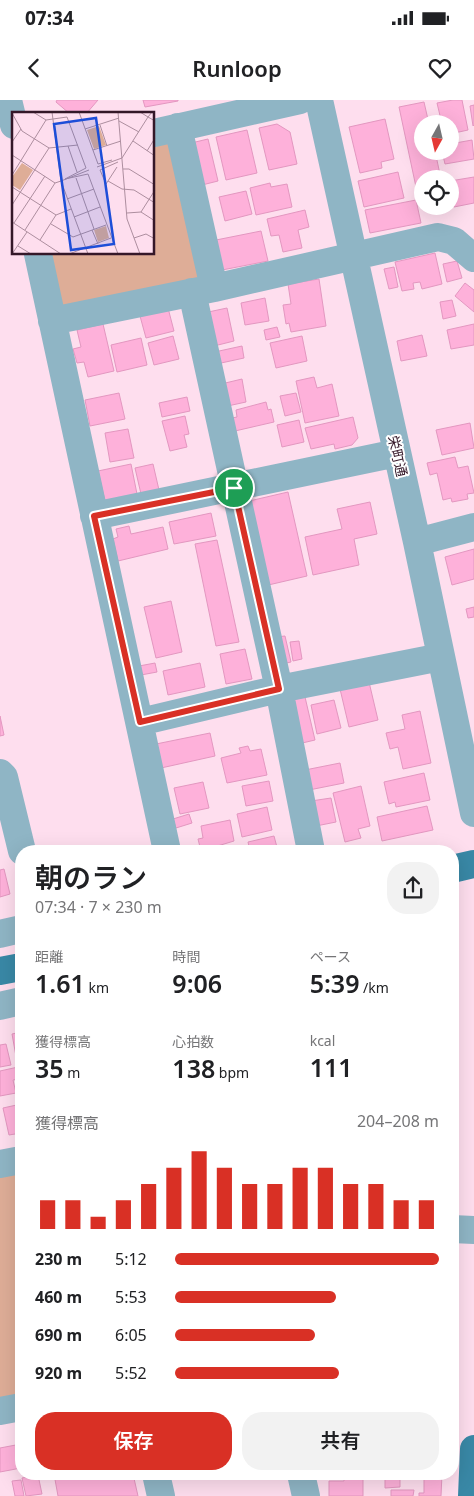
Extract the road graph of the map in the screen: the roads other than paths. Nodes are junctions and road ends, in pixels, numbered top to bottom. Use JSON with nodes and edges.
{"nodes":[{"id":1,"x":8,"y":100,"type":"edge"},
{"id":2,"x":31,"y":100,"type":"edge"},
{"id":3,"x":300,"y":100,"type":"edge"},
{"id":4,"x":319,"y":100,"type":"edge"},
{"id":5,"x":22,"y":112,"type":"edge"},
{"id":6,"x":12,"y":115,"type":"edge"},
{"id":7,"x":166,"y":130,"type":"edge"},
{"id":8,"x":38,"y":255,"type":"edge"},
{"id":9,"x":354,"y":256,"type":"junction"},
{"id":10,"x":474,"y":258,"type":"edge"},
{"id":11,"x":203,"y":290,"type":"junction"},
{"id":12,"x":52,"y":321,"type":"junction"},
{"id":13,"x":397,"y":453,"type":"junction"},
{"id":14,"x":234,"y":488,"type":"junction"},
{"id":15,"x":94,"y":516,"type":"junction"},
{"id":16,"x":474,"y":527,"type":"edge"},
{"id":17,"x":417,"y":542,"type":"junction"},
{"id":18,"x":441,"y":657,"type":"junction"},
{"id":19,"x":279,"y":689,"type":"junction"},
{"id":20,"x":140,"y":722,"type":"junction"},
{"id":21,"x":0,"y":773,"type":"edge"},
{"id":22,"x":158,"y":810,"type":"junction"},
{"id":23,"x":474,"y":813,"type":"edge"},
{"id":24,"x":24,"y":845,"type":"edge"},
{"id":25,"x":149,"y":845,"type":"edge"},
{"id":26,"x":166,"y":845,"type":"edge"},
{"id":27,"x":311,"y":845,"type":"edge"},
{"id":28,"x":474,"y":864,"type":"edge"},
{"id":29,"x":459,"y":867,"type":"edge"},
{"id":30,"x":15,"y":931,"type":"edge"},
{"id":31,"x":0,"y":934,"type":"edge"},
{"id":32,"x":15,"y":968,"type":"edge"},
{"id":33,"x":0,"y":971,"type":"edge"},
{"id":34,"x":15,"y":1002,"type":"edge"},
{"id":35,"x":0,"y":1006,"type":"edge"},
{"id":36,"x":15,"y":1161,"type":"edge"},
{"id":37,"x":0,"y":1164,"type":"edge"},
{"id":38,"x":459,"y":1230,"type":"edge"},
{"id":39,"x":474,"y":1230,"type":"edge"},
{"id":40,"x":15,"y":1408,"type":"edge"},
{"id":41,"x":0,"y":1411,"type":"edge"},
{"id":42,"x":474,"y":1449,"type":"edge"},
{"id":43,"x":157,"y":1480,"type":"edge"},
{"id":44,"x":302,"y":1480,"type":"edge"},
{"id":45,"x":161,"y":1496,"type":"edge"},
{"id":46,"x":306,"y":1496,"type":"edge"},
{"id":47,"x":472,"y":1496,"type":"edge"}],
"edges":[{"from":1,"to":6,"type":"street"},
{"from":2,"to":5,"type":"street"},
{"from":3,"to":7,"type":"street"},
{"from":4,"to":9,"type":"street","name":"栄町通"},
{"from":7,"to":11,"type":"street"},
{"from":8,"to":12,"type":"street"},
{"from":9,"to":10,"type":"street"},
{"from":9,"to":11,"type":"street"},
{"from":9,"to":13,"type":"street","name":"栄町通"},
{"from":11,"to":12,"type":"street"},
{"from":11,"to":14,"type":"street"},
{"from":12,"to":15,"type":"street"},
{"from":13,"to":14,"type":"street"},
{"from":13,"to":17,"type":"street","name":"栄町通"},
{"from":14,"to":15,"type":"street"},
{"from":14,"to":19,"type":"street"},
{"from":15,"to":20,"type":"street"},
{"from":16,"to":17,"type":"street"},
{"from":17,"to":18,"type":"street","name":"栄町通"},
{"from":18,"to":19,"type":"street"},
{"from":18,"to":23,"type":"street","name":"栄町通"},
{"from":19,"to":20,"type":"street"},
{"from":19,"to":27,"type":"street"},
{"from":20,"to":22,"type":"street"},
{"from":21,"to":24,"type":"street"},
{"from":22,"to":25,"type":"street"},
{"from":22,"to":26,"type":"street"},
{"from":28,"to":29,"type":"main road"},
{"from":30,"to":31,"type":"street"},
{"from":32,"to":33,"type":"main road"},
{"from":34,"to":35,"type":"street"},
{"from":36,"to":37,"type":"street"},
{"from":38,"to":39,"type":"street"},
{"from":40,"to":41,"type":"street"},
{"from":42,"to":47,"type":"main road"},
{"from":43,"to":45,"type":"street"},
{"from":44,"to":46,"type":"street"}]}
